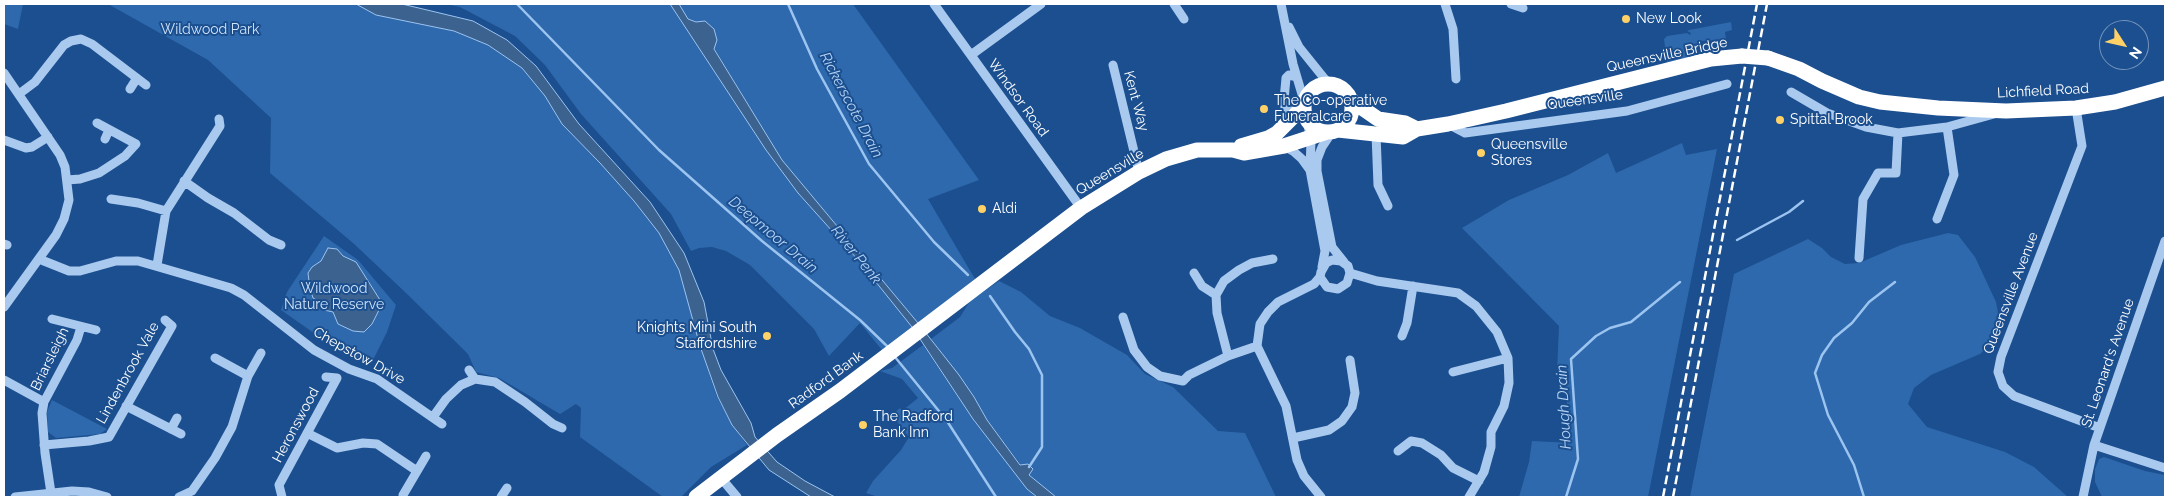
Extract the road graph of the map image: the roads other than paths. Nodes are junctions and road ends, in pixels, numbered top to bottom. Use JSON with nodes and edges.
{"nodes":[{"id":1,"x":934,"y":4,"type":"edge"},
{"id":2,"x":1041,"y":4,"type":"edge"},
{"id":3,"x":1174,"y":4,"type":"edge"},
{"id":4,"x":1281,"y":4,"type":"edge"},
{"id":5,"x":1447,"y":4,"type":"edge"},
{"id":6,"x":1513,"y":4,"type":"edge"},
{"id":7,"x":1523,"y":8,"type":"dead end"},
{"id":8,"x":1184,"y":19,"type":"dead end"},
{"id":9,"x":1285,"y":20,"type":"junction"},
{"id":10,"x":971,"y":55,"type":"junction"},
{"id":11,"x":1113,"y":65,"type":"dead end"},
{"id":12,"x":4,"y":73,"type":"edge"},
{"id":13,"x":1296,"y":77,"type":"junction"},
{"id":14,"x":137,"y":78,"type":"junction"},
{"id":15,"x":1456,"y":79,"type":"dead end"},
{"id":16,"x":1328,"y":83,"type":"junction"},
{"id":17,"x":1727,"y":84,"type":"dead end"},
{"id":18,"x":146,"y":85,"type":"dead end"},
{"id":19,"x":130,"y":88,"type":"dead end"},
{"id":20,"x":2165,"y":88,"type":"edge"},
{"id":21,"x":1791,"y":92,"type":"dead end"},
{"id":22,"x":19,"y":94,"type":"junction"},
{"id":23,"x":1352,"y":101,"type":"junction"},
{"id":24,"x":2076,"y":108,"type":"junction"},
{"id":25,"x":1979,"y":109,"type":"joint"},
{"id":26,"x":1303,"y":110,"type":"junction"},
{"id":27,"x":2006,"y":111,"type":"junction"},
{"id":28,"x":97,"y":124,"type":"dead end"},
{"id":29,"x":1448,"y":124,"type":"junction"},
{"id":30,"x":222,"y":125,"type":"dead end"},
{"id":31,"x":1947,"y":127,"type":"junction"},
{"id":32,"x":1417,"y":129,"type":"junction"},
{"id":33,"x":109,"y":130,"type":"junction"},
{"id":34,"x":1333,"y":131,"type":"junction"},
{"id":35,"x":1898,"y":133,"type":"junction"},
{"id":36,"x":1376,"y":134,"type":"junction"},
{"id":37,"x":1310,"y":136,"type":"junction"},
{"id":38,"x":48,"y":137,"type":"junction"},
{"id":39,"x":105,"y":139,"type":"dead end"},
{"id":40,"x":4,"y":140,"type":"edge"},
{"id":41,"x":1284,"y":146,"type":"junction"},
{"id":42,"x":1233,"y":150,"type":"junction"},
{"id":43,"x":1310,"y":170,"type":"junction"},
{"id":44,"x":1139,"y":172,"type":"junction"},
{"id":45,"x":67,"y":180,"type":"junction"},
{"id":46,"x":184,"y":181,"type":"junction"},
{"id":47,"x":111,"y":199,"type":"dead end"},
{"id":48,"x":1388,"y":206,"type":"dead end"},
{"id":49,"x":1081,"y":208,"type":"junction"},
{"id":50,"x":166,"y":211,"type":"junction"},
{"id":51,"x":1937,"y":219,"type":"dead end"},
{"id":52,"x":269,"y":240,"type":"junction"},
{"id":53,"x":2165,"y":241,"type":"edge"},
{"id":54,"x":281,"y":245,"type":"dead end"},
{"id":55,"x":266,"y":251,"type":"dead end"},
{"id":56,"x":1859,"y":258,"type":"dead end"},
{"id":57,"x":39,"y":259,"type":"junction"},
{"id":58,"x":1273,"y":259,"type":"dead end"},
{"id":59,"x":1344,"y":263,"type":"junction"},
{"id":60,"x":157,"y":265,"type":"junction"},
{"id":61,"x":1322,"y":267,"type":"junction"},
{"id":62,"x":1194,"y":273,"type":"dead end"},
{"id":63,"x":1350,"y":273,"type":"junction"},
{"id":64,"x":1360,"y":277,"type":"junction"},
{"id":65,"x":1317,"y":280,"type":"junction"},
{"id":66,"x":1347,"y":283,"type":"junction"},
{"id":67,"x":1413,"y":286,"type":"junction"},
{"id":68,"x":975,"y":288,"type":"joint"},
{"id":69,"x":1216,"y":295,"type":"junction"},
{"id":70,"x":4,"y":306,"type":"edge"},
{"id":71,"x":1124,"y":316,"type":"dead end"},
{"id":72,"x":52,"y":319,"type":"dead end"},
{"id":73,"x":165,"y":320,"type":"dead end"},
{"id":74,"x":81,"y":327,"type":"junction"},
{"id":75,"x":96,"y":330,"type":"dead end"},
{"id":76,"x":1402,"y":336,"type":"dead end"},
{"id":77,"x":1257,"y":346,"type":"junction"},
{"id":78,"x":261,"y":352,"type":"dead end"},
{"id":79,"x":1228,"y":356,"type":"junction"},
{"id":80,"x":215,"y":358,"type":"dead end"},
{"id":81,"x":1508,"y":358,"type":"junction"},
{"id":82,"x":1350,"y":360,"type":"dead end"},
{"id":83,"x":469,"y":370,"type":"dead end"},
{"id":84,"x":1453,"y":372,"type":"dead end"},
{"id":85,"x":248,"y":376,"type":"junction"},
{"id":86,"x":326,"y":377,"type":"dead end"},
{"id":87,"x":475,"y":378,"type":"junction"},
{"id":88,"x":4,"y":380,"type":"edge"},
{"id":89,"x":44,"y":402,"type":"junction"},
{"id":90,"x":126,"y":406,"type":"junction"},
{"id":91,"x":176,"y":418,"type":"dead end"},
{"id":92,"x":433,"y":418,"type":"junction"},
{"id":93,"x":442,"y":424,"type":"dead end"},
{"id":94,"x":562,"y":428,"type":"dead end"},
{"id":95,"x":2100,"y":428,"type":"junction"},
{"id":96,"x":171,"y":429,"type":"junction"},
{"id":97,"x":307,"y":433,"type":"junction"},
{"id":98,"x":181,"y":434,"type":"dead end"},
{"id":99,"x":1293,"y":438,"type":"junction"},
{"id":100,"x":44,"y":445,"type":"junction"},
{"id":101,"x":2094,"y":445,"type":"junction"},
{"id":102,"x":1398,"y":451,"type":"dead end"},
{"id":103,"x":426,"y":456,"type":"dead end"},
{"id":104,"x":2165,"y":468,"type":"edge"},
{"id":105,"x":417,"y":471,"type":"junction"},
{"id":106,"x":721,"y":478,"type":"junction"},
{"id":107,"x":1479,"y":481,"type":"junction"},
{"id":108,"x":507,"y":488,"type":"dead end"},
{"id":109,"x":51,"y":493,"type":"junction"},
{"id":110,"x":403,"y":495,"type":"dead end"},
{"id":111,"x":102,"y":496,"type":"edge"},
{"id":112,"x":16,"y":497,"type":"edge"},
{"id":113,"x":179,"y":497,"type":"edge"},
{"id":114,"x":282,"y":497,"type":"edge"},
{"id":115,"x":501,"y":497,"type":"edge"},
{"id":116,"x":696,"y":497,"type":"edge"},
{"id":117,"x":737,"y":497,"type":"edge"},
{"id":118,"x":1321,"y":497,"type":"edge"},
{"id":119,"x":1470,"y":497,"type":"edge"},
{"id":120,"x":2084,"y":497,"type":"edge"}],
"edges":[{"from":1,"to":10,"type":"street","name":"Windsor Road"},
{"from":2,"to":10,"type":"street"},
{"from":3,"to":8,"type":"street"},
{"from":4,"to":9,"type":"street"},
{"from":5,"to":15,"type":"street"},
{"from":6,"to":7,"type":"street"},
{"from":9,"to":13,"type":"street"},
{"from":9,"to":16,"type":"street"},
{"from":10,"to":49,"type":"street","name":"Windsor Road"},
{"from":11,"to":44,"type":"street","name":"Kent Way"},
{"from":12,"to":22,"type":"street"},
{"from":13,"to":26,"type":"street"},
{"from":13,"to":26,"type":"street"},
{"from":14,"to":18,"type":"street"},
{"from":14,"to":19,"type":"street"},
{"from":14,"to":22,"type":"street"},
{"from":16,"to":23,"type":"highway"},
{"from":16,"to":26,"type":"highway"},
{"from":17,"to":29,"type":"street","name":"Queensville"},
{"from":20,"to":24,"type":"highway","name":"Lichfield Road"},
{"from":21,"to":35,"type":"street"},
{"from":22,"to":38,"type":"street"},
{"from":23,"to":32,"type":"highway"},
{"from":23,"to":34,"type":"highway"},
{"from":24,"to":27,"type":"highway","name":"Lichfield Road"},
{"from":24,"to":95,"type":"street","name":"Queensville Avenue"},
{"from":25,"to":27,"type":"highway","name":"Lichfield Road"},
{"from":25,"to":29,"type":"highway","name":"Queensville Bridge","bridge":true},
{"from":26,"to":34,"type":"highway"},
{"from":26,"to":37,"type":"street"},
{"from":26,"to":42,"type":"highway"},
{"from":27,"to":31,"type":"street"},
{"from":28,"to":33,"type":"street"},
{"from":29,"to":32,"type":"highway","name":"Queensville Bridge"},
{"from":30,"to":46,"type":"street"},
{"from":31,"to":35,"type":"street"},
{"from":31,"to":51,"type":"street"},
{"from":32,"to":36,"type":"highway","name":"Queensville Bridge"},
{"from":33,"to":39,"type":"street"},
{"from":33,"to":45,"type":"street"},
{"from":34,"to":36,"type":"highway","name":"Queensville Bridge"},
{"from":34,"to":37,"type":"highway","name":"Queensville"},
{"from":34,"to":59,"type":"street"},
{"from":35,"to":56,"type":"street"},
{"from":36,"to":48,"type":"street"},
{"from":37,"to":41,"type":"highway","name":"Queensville"},
{"from":37,"to":43,"type":"street"},
{"from":38,"to":40,"type":"street"},
{"from":38,"to":45,"type":"street"},
{"from":41,"to":42,"type":"highway","name":"Queensville"},
{"from":41,"to":43,"type":"street"},
{"from":42,"to":44,"type":"highway","name":"Queensville"},
{"from":43,"to":61,"type":"street"},
{"from":44,"to":49,"type":"highway","name":"Queensville"},
{"from":45,"to":57,"type":"street"},
{"from":46,"to":50,"type":"street"},
{"from":46,"to":52,"type":"street"},
{"from":47,"to":50,"type":"street"},
{"from":49,"to":68,"type":"highway","name":"Queensville"},
{"from":50,"to":60,"type":"street"},
{"from":52,"to":54,"type":"street"},
{"from":52,"to":55,"type":"street"},
{"from":53,"to":95,"type":"street","name":"St. Leonard's Avenue"},
{"from":57,"to":60,"type":"street","name":"Chepstow Drive"},
{"from":57,"to":70,"type":"street"},
{"from":58,"to":69,"type":"street"},
{"from":59,"to":61,"type":"street"},
{"from":59,"to":63,"type":"street"},
{"from":60,"to":92,"type":"street","name":"Chepstow Drive"},
{"from":61,"to":65,"type":"street"},
{"from":62,"to":69,"type":"street"},
{"from":63,"to":64,"type":"street"},
{"from":63,"to":66,"type":"street"},
{"from":64,"to":66,"type":"street"},
{"from":64,"to":67,"type":"street"},
{"from":65,"to":66,"type":"street"},
{"from":65,"to":77,"type":"street"},
{"from":67,"to":76,"type":"street"},
{"from":67,"to":81,"type":"street"},
{"from":68,"to":106,"type":"highway","name":"Radford Bank"},
{"from":69,"to":79,"type":"street"},
{"from":71,"to":79,"type":"street"},
{"from":72,"to":74,"type":"street","name":"Briarsleigh"},
{"from":73,"to":90,"type":"street","name":"Lindenbrook Vale"},
{"from":74,"to":75,"type":"street","name":"Briarsleigh"},
{"from":74,"to":89,"type":"street","name":"Briarsleigh"},
{"from":77,"to":79,"type":"street"},
{"from":77,"to":99,"type":"street"},
{"from":78,"to":85,"type":"street"},
{"from":80,"to":85,"type":"street"},
{"from":81,"to":84,"type":"street"},
{"from":81,"to":107,"type":"street"},
{"from":82,"to":99,"type":"street"},
{"from":83,"to":87,"type":"street"},
{"from":85,"to":113,"type":"street"},
{"from":86,"to":97,"type":"street","name":"Heronswood"},
{"from":87,"to":92,"type":"street"},
{"from":87,"to":94,"type":"street"},
{"from":88,"to":89,"type":"street"},
{"from":89,"to":100,"type":"street","name":"Briarsleigh"},
{"from":90,"to":96,"type":"street"},
{"from":90,"to":100,"type":"street","name":"Lindenbrook Vale"},
{"from":91,"to":96,"type":"street"},
{"from":92,"to":93,"type":"street","name":"Chepstow Drive"},
{"from":95,"to":101,"type":"street","name":"St. Leonard's Avenue"},
{"from":96,"to":98,"type":"street"},
{"from":97,"to":105,"type":"street"},
{"from":97,"to":114,"type":"street","name":"Heronswood"},
{"from":99,"to":118,"type":"street"},
{"from":100,"to":109,"type":"street","name":"Briarsleigh"},
{"from":101,"to":104,"type":"street"},
{"from":101,"to":120,"type":"street","name":"St. Leonard's Avenue"},
{"from":102,"to":107,"type":"street"},
{"from":103,"to":105,"type":"street"},
{"from":105,"to":110,"type":"street"},
{"from":106,"to":116,"type":"highway","name":"Radford Bank"},
{"from":106,"to":117,"type":"street"},
{"from":107,"to":119,"type":"street"},
{"from":108,"to":115,"type":"street"},
{"from":109,"to":111,"type":"street"},
{"from":109,"to":112,"type":"street"}]}
